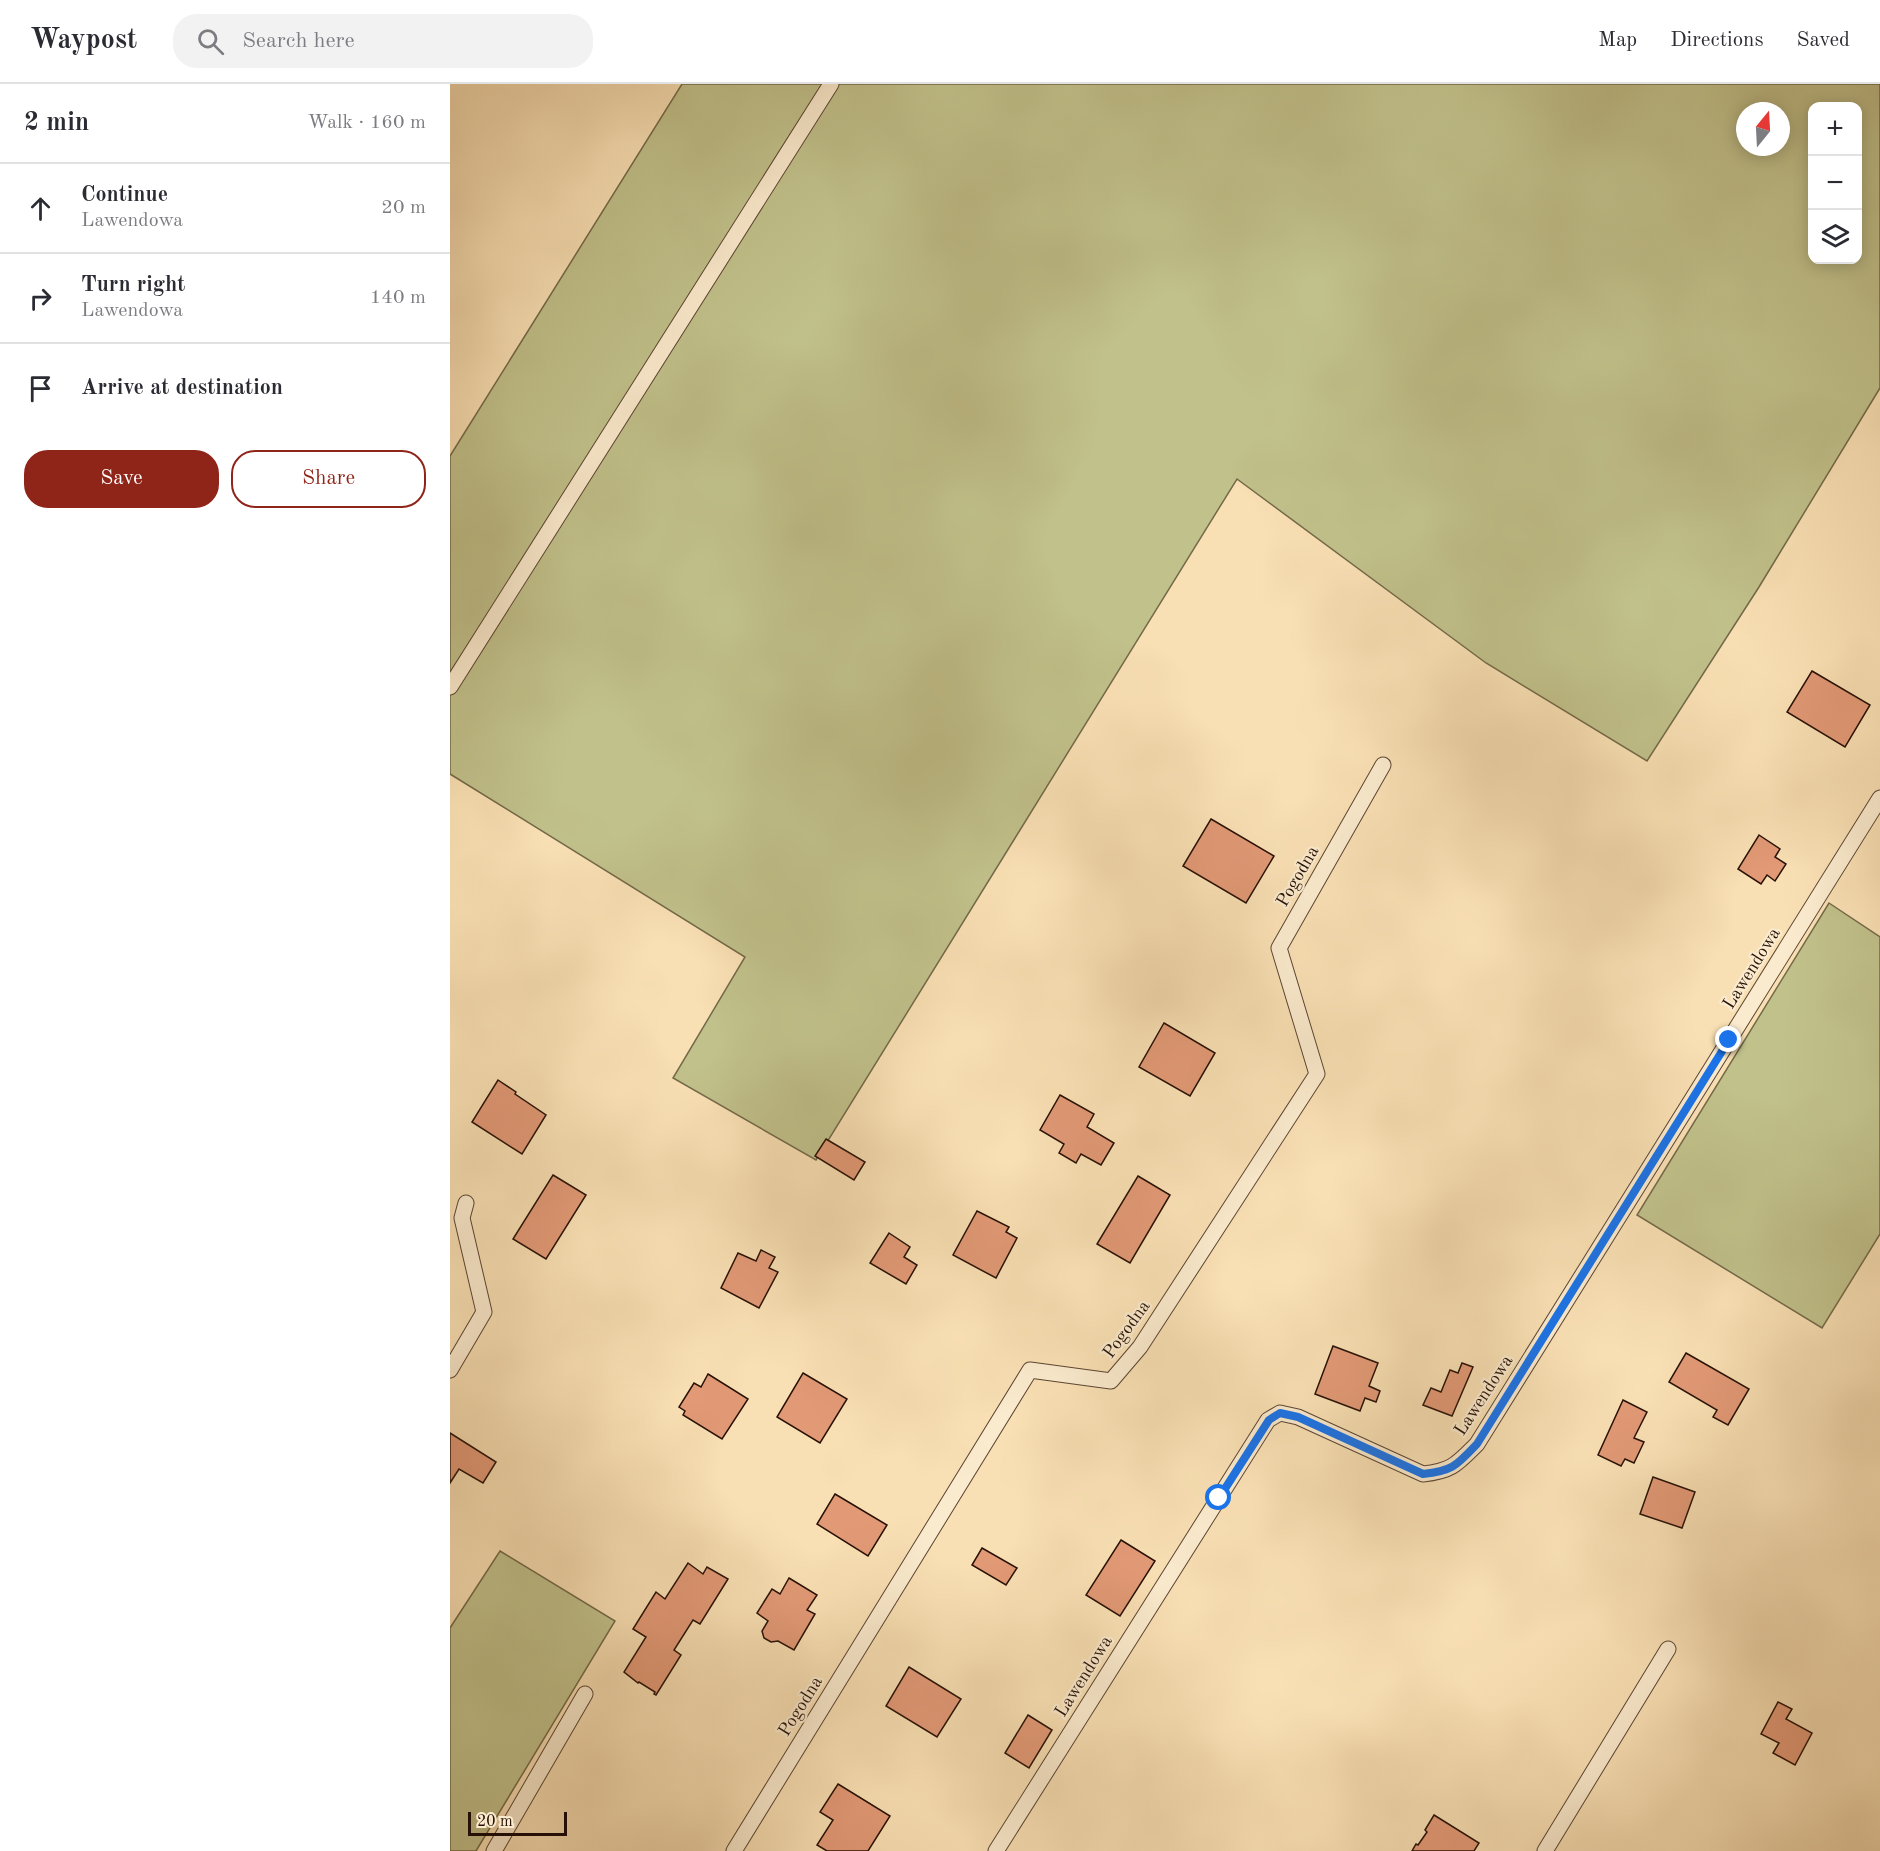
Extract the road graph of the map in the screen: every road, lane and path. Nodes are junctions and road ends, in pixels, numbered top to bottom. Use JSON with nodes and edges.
{"nodes":[{"id":1,"x":831,"y":84,"type":"edge"},
{"id":2,"x":450,"y":687,"type":"edge"},
{"id":3,"x":1383,"y":765,"type":"dead end"},
{"id":4,"x":1880,"y":798,"type":"edge"},
{"id":5,"x":466,"y":1203,"type":"dead end"},
{"id":6,"x":450,"y":1370,"type":"edge"},
{"id":7,"x":1668,"y":1649,"type":"dead end"},
{"id":8,"x":585,"y":1694,"type":"dead end"},
{"id":9,"x":494,"y":1851,"type":"edge"},
{"id":10,"x":734,"y":1851,"type":"edge"},
{"id":11,"x":996,"y":1851,"type":"edge"},
{"id":12,"x":1545,"y":1851,"type":"edge"}],
"edges":[{"from":1,"to":2,"type":"lane"},
{"from":3,"to":10,"type":"lane","name":"Pogodna"},
{"from":4,"to":11,"type":"lane","name":"Lawendowa"},
{"from":5,"to":6,"type":"lane"},
{"from":7,"to":12,"type":"lane"},
{"from":8,"to":9,"type":"lane"}]}
